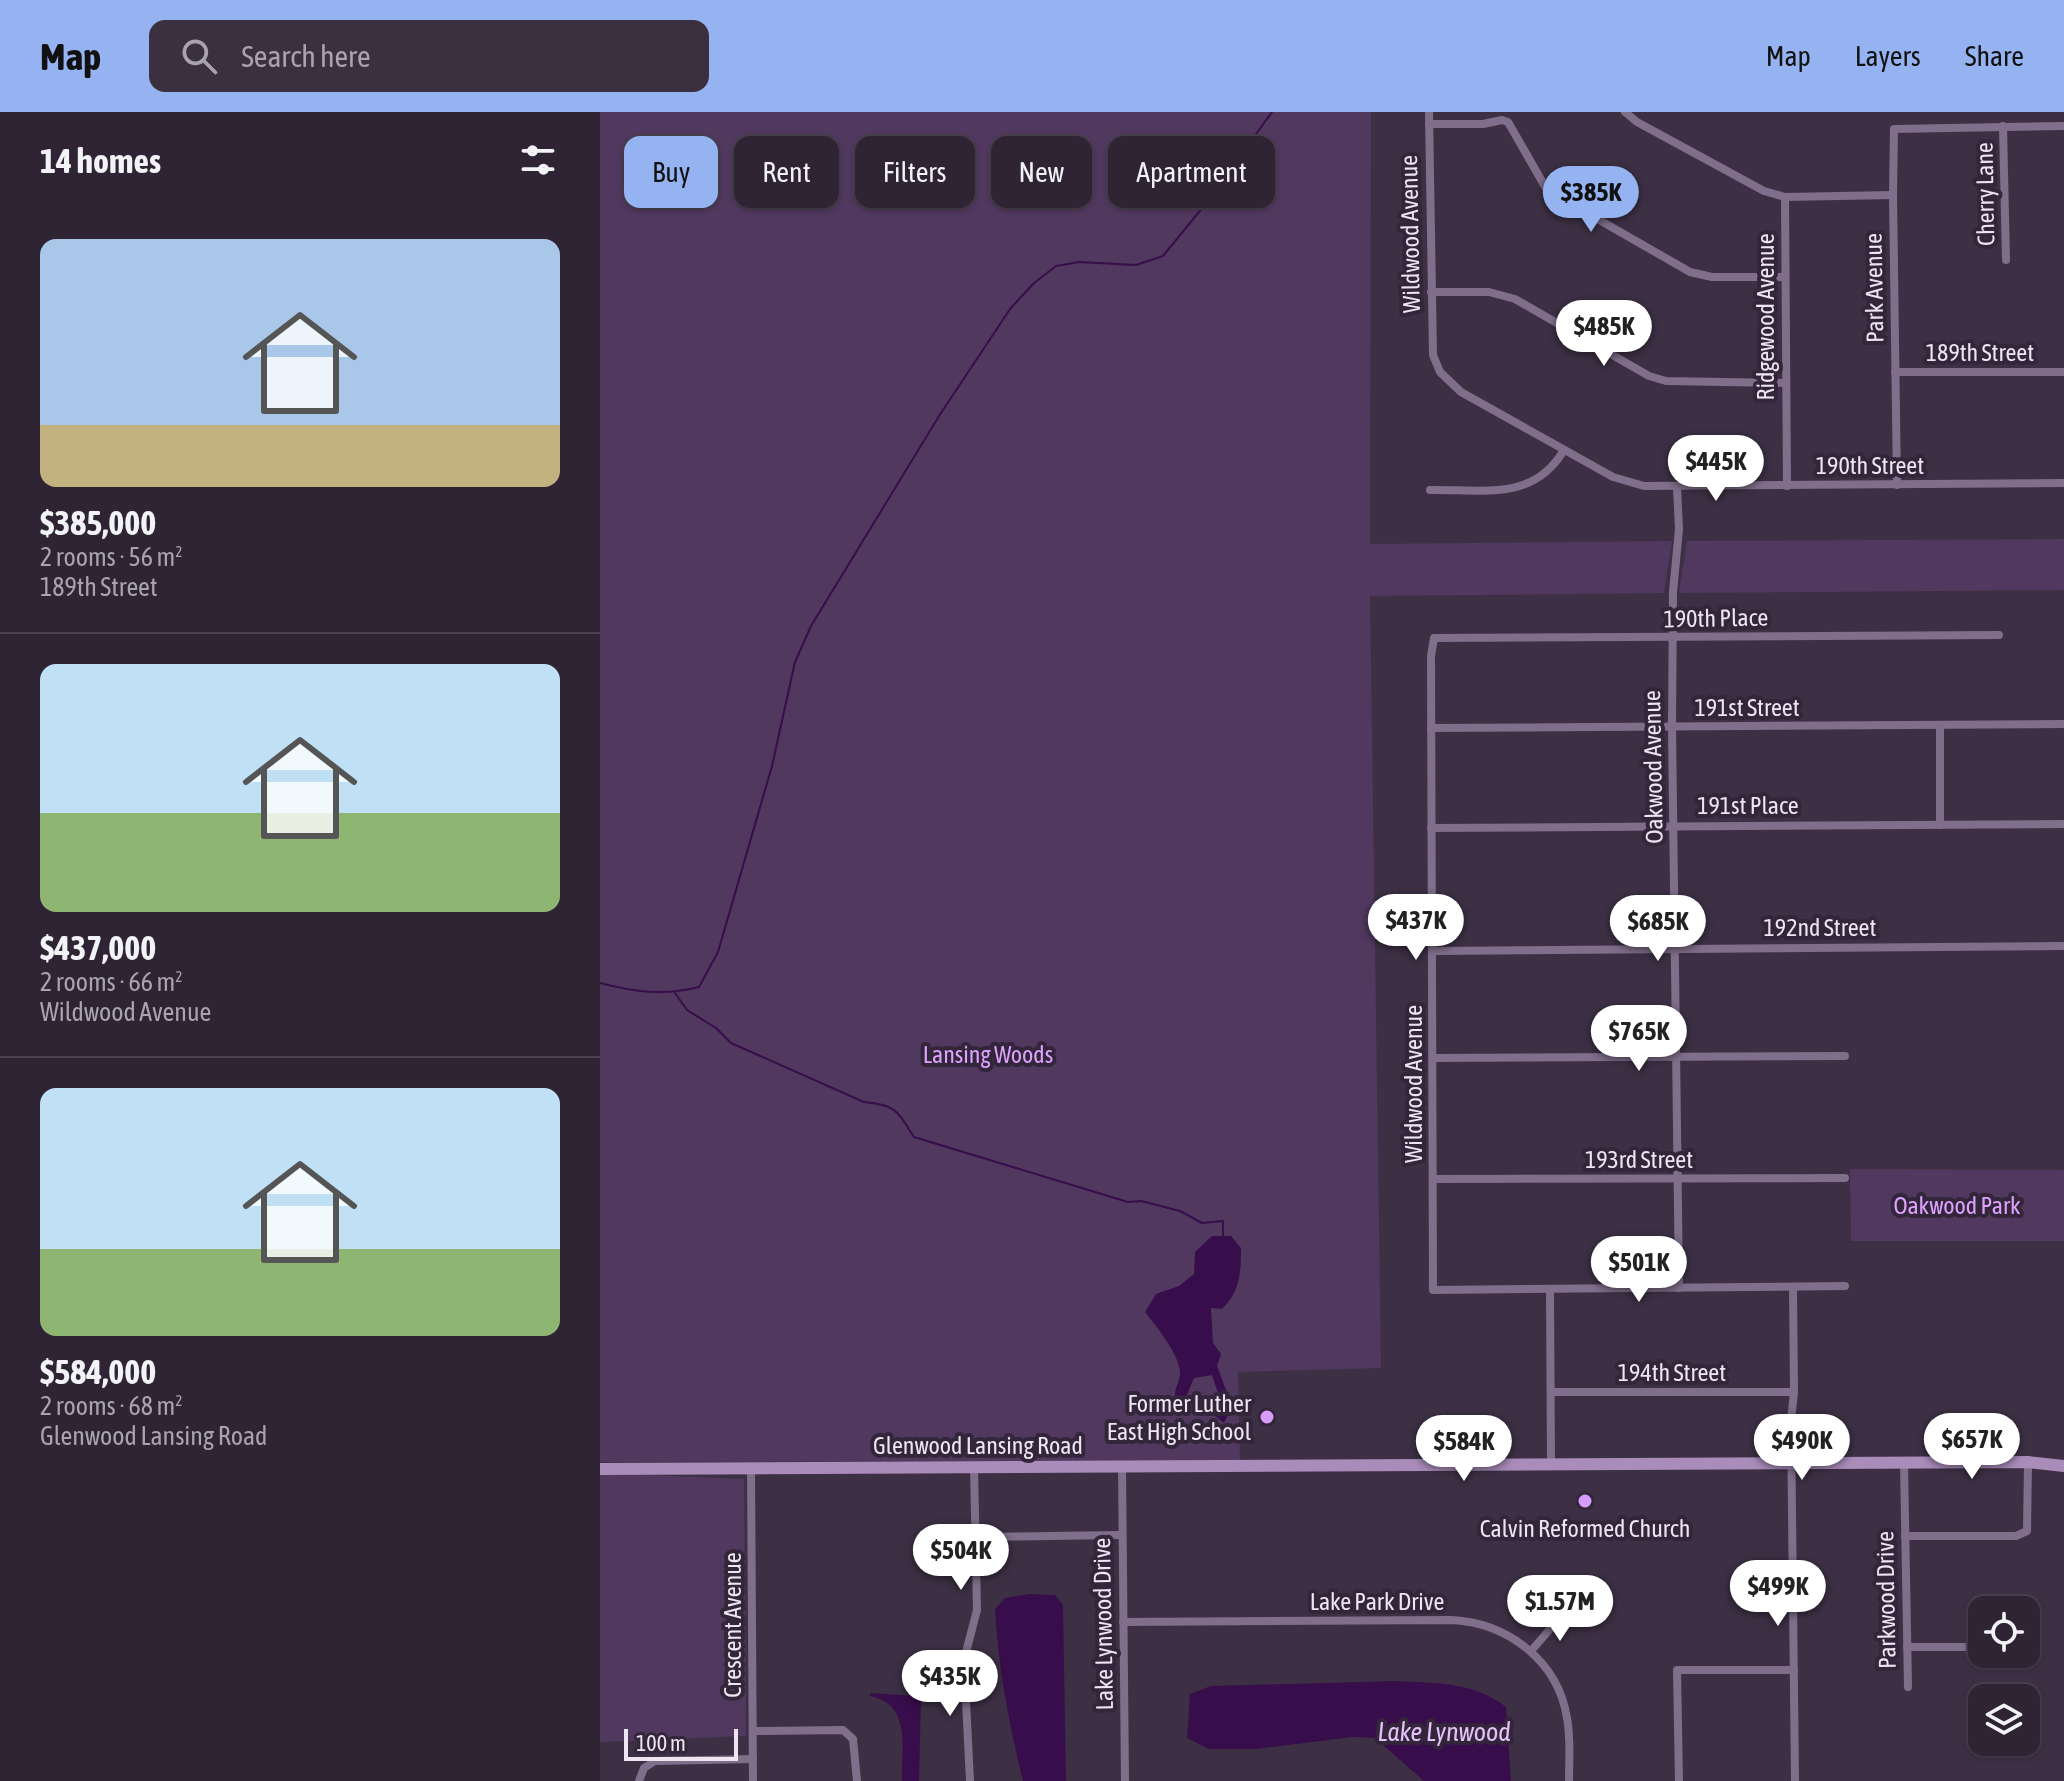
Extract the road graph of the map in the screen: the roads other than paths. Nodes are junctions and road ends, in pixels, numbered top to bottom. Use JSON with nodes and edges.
{"nodes":[{"id":1,"x":1429,"y":112,"type":"edge"},
{"id":2,"x":1625,"y":112,"type":"edge"},
{"id":3,"x":1429,"y":124,"type":"junction"},
{"id":4,"x":2003,"y":126,"type":"junction"},
{"id":5,"x":2064,"y":126,"type":"edge"},
{"id":6,"x":1893,"y":195,"type":"junction"},
{"id":7,"x":1785,"y":197,"type":"junction"},
{"id":8,"x":2006,"y":260,"type":"dead end"},
{"id":9,"x":1785,"y":277,"type":"junction"},
{"id":10,"x":1431,"y":292,"type":"junction"},
{"id":11,"x":1433,"y":355,"type":"joint"},
{"id":12,"x":1895,"y":372,"type":"junction"},
{"id":13,"x":2064,"y":372,"type":"edge"},
{"id":14,"x":1786,"y":383,"type":"junction"},
{"id":15,"x":1564,"y":450,"type":"junction"},
{"id":16,"x":2064,"y":483,"type":"edge"},
{"id":17,"x":1897,"y":485,"type":"junction"},
{"id":18,"x":1787,"y":486,"type":"junction"},
{"id":19,"x":1677,"y":487,"type":"junction"},
{"id":20,"x":1430,"y":490,"type":"dead end"},
{"id":21,"x":1999,"y":635,"type":"dead end"},
{"id":22,"x":1434,"y":638,"type":"joint"},
{"id":23,"x":1673,"y":638,"type":"junction"},
{"id":24,"x":2064,"y":724,"type":"edge"},
{"id":25,"x":1940,"y":725,"type":"junction"},
{"id":26,"x":1672,"y":727,"type":"junction"},
{"id":27,"x":1431,"y":728,"type":"junction"},
{"id":28,"x":2064,"y":824,"type":"edge"},
{"id":29,"x":1675,"y":825,"type":"junction"},
{"id":30,"x":1940,"y":825,"type":"junction"},
{"id":31,"x":1431,"y":828,"type":"junction"},
{"id":32,"x":2064,"y":946,"type":"edge"},
{"id":33,"x":1674,"y":948,"type":"junction"},
{"id":34,"x":1432,"y":951,"type":"junction"},
{"id":35,"x":1675,"y":1056,"type":"junction"},
{"id":36,"x":1845,"y":1056,"type":"dead end"},
{"id":37,"x":1433,"y":1058,"type":"junction"},
{"id":38,"x":1845,"y":1178,"type":"dead end"},
{"id":39,"x":1433,"y":1179,"type":"junction"},
{"id":40,"x":1677,"y":1179,"type":"junction"},
{"id":41,"x":1845,"y":1286,"type":"dead end"},
{"id":42,"x":1793,"y":1287,"type":"junction"},
{"id":43,"x":1679,"y":1288,"type":"junction"},
{"id":44,"x":1550,"y":1289,"type":"junction"},
{"id":45,"x":1551,"y":1392,"type":"junction"},
{"id":46,"x":1794,"y":1392,"type":"junction"},
{"id":47,"x":2064,"y":1457,"type":"edge"},
{"id":48,"x":2028,"y":1462,"type":"junction"},
{"id":49,"x":1904,"y":1463,"type":"junction"},
{"id":50,"x":1791,"y":1464,"type":"junction"},
{"id":51,"x":1551,"y":1465,"type":"junction"},
{"id":52,"x":2064,"y":1466,"type":"edge"},
{"id":53,"x":974,"y":1467,"type":"junction"},
{"id":54,"x":1122,"y":1467,"type":"junction"},
{"id":55,"x":751,"y":1468,"type":"junction"},
{"id":56,"x":600,"y":1469,"type":"edge"},
{"id":57,"x":1121,"y":1535,"type":"junction"},
{"id":58,"x":1905,"y":1536,"type":"junction"},
{"id":59,"x":977,"y":1537,"type":"junction"},
{"id":60,"x":1564,"y":1613,"type":"dead end"},
{"id":61,"x":1123,"y":1622,"type":"junction"},
{"id":62,"x":1907,"y":1647,"type":"junction"},
{"id":63,"x":1968,"y":1647,"type":"edge"},
{"id":64,"x":1531,"y":1651,"type":"junction"},
{"id":65,"x":1794,"y":1670,"type":"junction"},
{"id":66,"x":1908,"y":1687,"type":"dead end"},
{"id":67,"x":753,"y":1731,"type":"junction"},
{"id":68,"x":753,"y":1759,"type":"junction"},
{"id":69,"x":639,"y":1781,"type":"edge"},
{"id":70,"x":753,"y":1781,"type":"edge"},
{"id":71,"x":857,"y":1781,"type":"edge"},
{"id":72,"x":970,"y":1781,"type":"edge"},
{"id":73,"x":1125,"y":1781,"type":"edge"},
{"id":74,"x":1569,"y":1781,"type":"edge"},
{"id":75,"x":1679,"y":1781,"type":"edge"},
{"id":76,"x":1795,"y":1781,"type":"edge"}],
"edges":[{"from":1,"to":3,"type":"street","name":"Wildwood Avenue"},
{"from":2,"to":7,"type":"street"},
{"from":3,"to":9,"type":"street"},
{"from":3,"to":10,"type":"street","name":"Wildwood Avenue"},
{"from":4,"to":5,"type":"street"},
{"from":4,"to":6,"type":"street","name":"Park Avenue"},
{"from":4,"to":8,"type":"street","name":"Cherry Lane"},
{"from":6,"to":7,"type":"street"},
{"from":6,"to":12,"type":"street","name":"Park Avenue"},
{"from":7,"to":9,"type":"street","name":"Ridgewood Avenue"},
{"from":9,"to":14,"type":"street","name":"Ridgewood Avenue"},
{"from":10,"to":11,"type":"street","name":"Wildwood Avenue"},
{"from":10,"to":14,"type":"street"},
{"from":11,"to":15,"type":"street","name":"190th Street"},
{"from":12,"to":13,"type":"street","name":"189th Street"},
{"from":12,"to":17,"type":"street","name":"Park Avenue"},
{"from":14,"to":18,"type":"street","name":"Ridgewood Avenue"},
{"from":15,"to":19,"type":"street","name":"190th Street"},
{"from":15,"to":20,"type":"street"},
{"from":16,"to":17,"type":"street","name":"190th Street"},
{"from":17,"to":18,"type":"street","name":"190th Street"},
{"from":18,"to":19,"type":"street","name":"190th Street"},
{"from":19,"to":23,"type":"street","name":"Oakwood Avenue"},
{"from":21,"to":23,"type":"street","name":"190th Place"},
{"from":22,"to":23,"type":"street","name":"190th Place"},
{"from":22,"to":27,"type":"street","name":"Wildwood Avenue"},
{"from":23,"to":26,"type":"street","name":"Oakwood Avenue"},
{"from":24,"to":25,"type":"street","name":"191st Street"},
{"from":25,"to":26,"type":"street","name":"191st Street"},
{"from":25,"to":30,"type":"street"},
{"from":26,"to":27,"type":"street","name":"191st Street"},
{"from":26,"to":29,"type":"street","name":"Oakwood Avenue"},
{"from":27,"to":31,"type":"street","name":"Wildwood Avenue"},
{"from":28,"to":30,"type":"street","name":"191st Place"},
{"from":29,"to":30,"type":"street","name":"191st Place"},
{"from":29,"to":31,"type":"street","name":"191st Place"},
{"from":29,"to":33,"type":"street","name":"Oakwood Avenue"},
{"from":31,"to":34,"type":"street","name":"Wildwood Avenue"},
{"from":32,"to":33,"type":"street","name":"192nd Street"},
{"from":33,"to":34,"type":"street","name":"192nd Street"},
{"from":33,"to":35,"type":"street","name":"Oakwood Avenue"},
{"from":34,"to":37,"type":"street","name":"Wildwood Avenue"},
{"from":35,"to":36,"type":"street"},
{"from":35,"to":37,"type":"street"},
{"from":35,"to":40,"type":"street","name":"Oakwood Avenue"},
{"from":37,"to":39,"type":"street","name":"Wildwood Avenue"},
{"from":38,"to":40,"type":"street","name":"193rd Street"},
{"from":39,"to":40,"type":"street","name":"193rd Street"},
{"from":39,"to":44,"type":"street","name":"Wildwood Avenue"},
{"from":40,"to":43,"type":"street","name":"Oakwood Avenue"},
{"from":41,"to":42,"type":"street"},
{"from":42,"to":43,"type":"street"},
{"from":42,"to":46,"type":"street"},
{"from":43,"to":44,"type":"street"},
{"from":44,"to":45,"type":"street"},
{"from":45,"to":46,"type":"street","name":"194th Street"},
{"from":45,"to":51,"type":"street"},
{"from":46,"to":50,"type":"street"},
{"from":47,"to":48,"type":"main road","name":"Glenwood Lansing Road"},
{"from":48,"to":49,"type":"main road","name":"Glenwood Lansing Road"},
{"from":48,"to":52,"type":"main road","name":"Glenwood Lansing Road"},
{"from":48,"to":58,"type":"street"},
{"from":49,"to":50,"type":"main road","name":"Glenwood Lansing Road"},
{"from":49,"to":58,"type":"street","name":"Parkwood Drive"},
{"from":50,"to":51,"type":"main road","name":"Glenwood Lansing Road"},
{"from":50,"to":65,"type":"street"},
{"from":51,"to":54,"type":"main road","name":"Glenwood Lansing Road"},
{"from":53,"to":54,"type":"main road","name":"Glenwood Lansing Road"},
{"from":53,"to":55,"type":"main road","name":"Glenwood Lansing Road"},
{"from":53,"to":59,"type":"street"},
{"from":54,"to":57,"type":"street","name":"Lake Lynwood Drive"},
{"from":55,"to":56,"type":"main road","name":"Glenwood Lansing Road"},
{"from":55,"to":67,"type":"street","name":"Crescent Avenue"},
{"from":57,"to":59,"type":"street"},
{"from":57,"to":61,"type":"street","name":"Lake Lynwood Drive"},
{"from":58,"to":62,"type":"street","name":"Parkwood Drive"},
{"from":59,"to":72,"type":"street"},
{"from":60,"to":64,"type":"street"},
{"from":61,"to":64,"type":"street","name":"Lake Park Drive"},
{"from":61,"to":73,"type":"street","name":"Lake Lynwood Drive"},
{"from":62,"to":63,"type":"street"},
{"from":62,"to":66,"type":"street","name":"Parkwood Drive"},
{"from":64,"to":74,"type":"street","name":"Lake Park Drive"},
{"from":65,"to":75,"type":"street"},
{"from":65,"to":76,"type":"street"},
{"from":67,"to":68,"type":"street","name":"Crescent Avenue"},
{"from":67,"to":71,"type":"street"},
{"from":68,"to":69,"type":"street"},
{"from":68,"to":70,"type":"street","name":"Crescent Avenue"}]}
